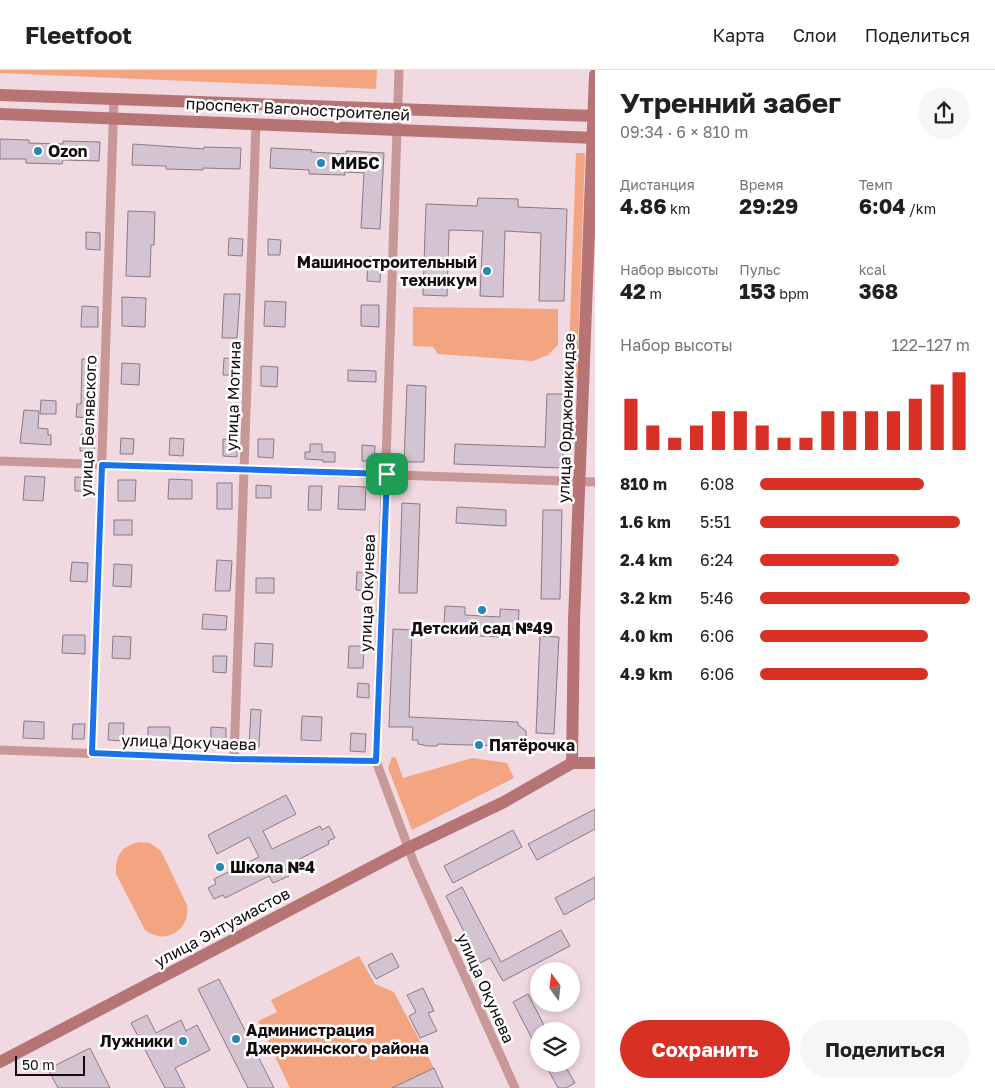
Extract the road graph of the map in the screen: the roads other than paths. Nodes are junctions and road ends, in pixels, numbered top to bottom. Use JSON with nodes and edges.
{"nodes":[{"id":1,"x":399,"y":70,"type":"edge"},
{"id":2,"x":595,"y":75,"type":"edge"},
{"id":3,"x":0,"y":95,"type":"edge"},
{"id":4,"x":114,"y":99,"type":"junction"},
{"id":5,"x":398,"y":109,"type":"junction"},
{"id":6,"x":0,"y":114,"type":"edge"},
{"id":7,"x":594,"y":116,"type":"edge"},
{"id":8,"x":113,"y":118,"type":"junction"},
{"id":9,"x":256,"y":123,"type":"junction"},
{"id":10,"x":397,"y":131,"type":"junction"},
{"id":11,"x":594,"y":138,"type":"edge"},
{"id":12,"x":0,"y":461,"type":"edge"},
{"id":13,"x":102,"y":465,"type":"junction"},
{"id":14,"x":245,"y":470,"type":"junction"},
{"id":15,"x":387,"y":474,"type":"junction"},
{"id":16,"x":580,"y":482,"type":"junction"},
{"id":17,"x":595,"y":482,"type":"edge"},
{"id":18,"x":0,"y":750,"type":"edge"},
{"id":19,"x":92,"y":753,"type":"junction"},
{"id":20,"x":234,"y":759,"type":"junction"},
{"id":21,"x":376,"y":761,"type":"junction"},
{"id":22,"x":572,"y":763,"type":"junction"},
{"id":23,"x":595,"y":764,"type":"edge"},
{"id":24,"x":408,"y":848,"type":"junction"},
{"id":25,"x":0,"y":1062,"type":"edge"},
{"id":26,"x":515,"y":1088,"type":"edge"}],
"edges":[{"from":1,"to":5,"type":"street","name":"улица Окунева"},
{"from":2,"to":7,"type":"street","name":"улица Орджоникидзе"},
{"from":3,"to":4,"type":"street","name":"проспект Вагоностроителей"},
{"from":4,"to":5,"type":"street","name":"проспект Вагоностроителей"},
{"from":4,"to":8,"type":"street","name":"улица Белявского"},
{"from":5,"to":7,"type":"street","name":"проспект Вагоностроителей"},
{"from":5,"to":10,"type":"street","name":"улица Окунева"},
{"from":6,"to":8,"type":"street","name":"проспект Вагоностроителей"},
{"from":7,"to":11,"type":"street","name":"улица Орджоникидзе"},
{"from":8,"to":9,"type":"street","name":"проспект Вагоностроителей"},
{"from":8,"to":13,"type":"street","name":"улица Белявского"},
{"from":9,"to":10,"type":"street","name":"проспект Вагоностроителей"},
{"from":9,"to":14,"type":"street","name":"улица Мотина"},
{"from":10,"to":11,"type":"street","name":"проспект Вагоностроителей"},
{"from":10,"to":15,"type":"street","name":"улица Окунева"},
{"from":11,"to":16,"type":"street","name":"улица Орджоникидзе"},
{"from":12,"to":13,"type":"street"},
{"from":13,"to":14,"type":"street"},
{"from":13,"to":19,"type":"street","name":"улица Белявского"},
{"from":14,"to":15,"type":"street"},
{"from":14,"to":20,"type":"street","name":"улица Мотина"},
{"from":15,"to":16,"type":"street"},
{"from":15,"to":21,"type":"street","name":"улица Окунева"},
{"from":16,"to":17,"type":"street"},
{"from":16,"to":22,"type":"street","name":"улица Орджоникидзе"},
{"from":18,"to":19,"type":"street","name":"улица Докучаева"},
{"from":19,"to":20,"type":"street","name":"улица Докучаева"},
{"from":20,"to":21,"type":"street","name":"улица Докучаева"},
{"from":21,"to":24,"type":"street","name":"улица Окунева"},
{"from":22,"to":23,"type":"street"},
{"from":22,"to":24,"type":"street","name":"улица Энтузиастов"},
{"from":24,"to":25,"type":"street","name":"улица Энтузиастов"},
{"from":24,"to":26,"type":"street","name":"улица Окунева"}]}
